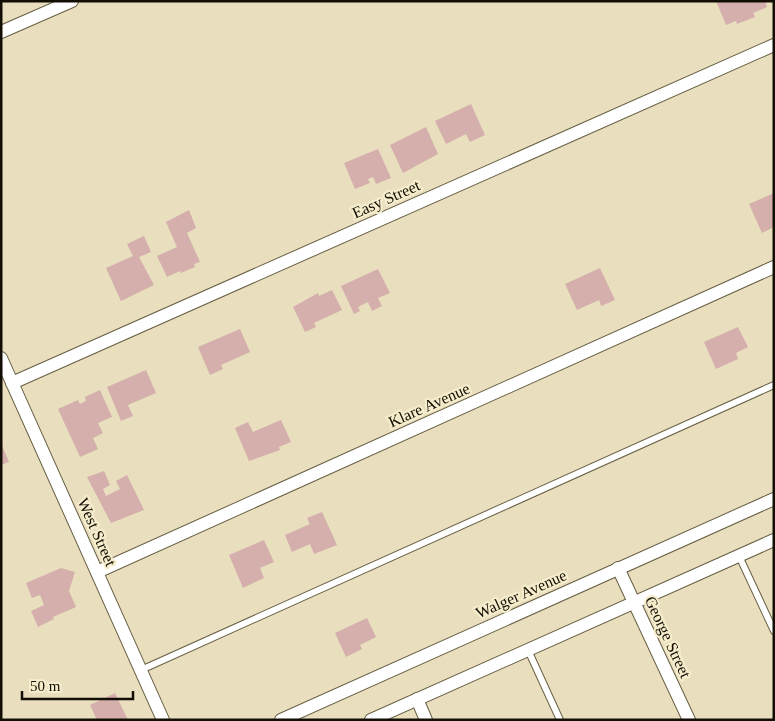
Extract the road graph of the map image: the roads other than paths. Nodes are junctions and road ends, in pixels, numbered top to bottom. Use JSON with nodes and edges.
{"nodes":[{"id":1,"x":72,"y":1,"type":"edge"},
{"id":2,"x":1,"y":32,"type":"edge"},
{"id":3,"x":774,"y":45,"type":"edge"},
{"id":4,"x":774,"y":267,"type":"edge"},
{"id":5,"x":1,"y":358,"type":"edge"},
{"id":6,"x":12,"y":383,"type":"junction"},
{"id":7,"x":774,"y":385,"type":"edge"},
{"id":8,"x":774,"y":499,"type":"edge"},
{"id":9,"x":774,"y":540,"type":"edge"},
{"id":10,"x":739,"y":556,"type":"junction"},
{"id":11,"x":618,"y":568,"type":"junction"},
{"id":12,"x":97,"y":572,"type":"junction"},
{"id":13,"x":634,"y":602,"type":"junction"},
{"id":14,"x":774,"y":631,"type":"edge"},
{"id":15,"x":528,"y":650,"type":"junction"},
{"id":16,"x":141,"y":670,"type":"junction"},
{"id":17,"x":417,"y":699,"type":"junction"},
{"id":18,"x":164,"y":720,"type":"edge"},
{"id":19,"x":281,"y":720,"type":"edge"},
{"id":20,"x":371,"y":720,"type":"edge"},
{"id":21,"x":426,"y":720,"type":"edge"},
{"id":22,"x":560,"y":720,"type":"edge"},
{"id":23,"x":689,"y":720,"type":"edge"}],
"edges":[{"from":1,"to":2,"type":"street"},
{"from":3,"to":6,"type":"street","name":"Easy Street"},
{"from":4,"to":12,"type":"street","name":"Klare Avenue"},
{"from":5,"to":6,"type":"street","name":"West Street"},
{"from":6,"to":12,"type":"street","name":"West Street"},
{"from":7,"to":16,"type":"lane"},
{"from":8,"to":11,"type":"street","name":"Walger Avenue"},
{"from":9,"to":10,"type":"street"},
{"from":10,"to":13,"type":"street"},
{"from":10,"to":14,"type":"lane"},
{"from":11,"to":13,"type":"street","name":"George Street"},
{"from":11,"to":19,"type":"street","name":"Walger Avenue"},
{"from":12,"to":16,"type":"street","name":"West Street"},
{"from":13,"to":15,"type":"street"},
{"from":13,"to":23,"type":"street","name":"George Street"},
{"from":15,"to":17,"type":"street"},
{"from":15,"to":22,"type":"lane"},
{"from":16,"to":18,"type":"street","name":"West Street"},
{"from":17,"to":20,"type":"street"},
{"from":17,"to":21,"type":"street"}]}
